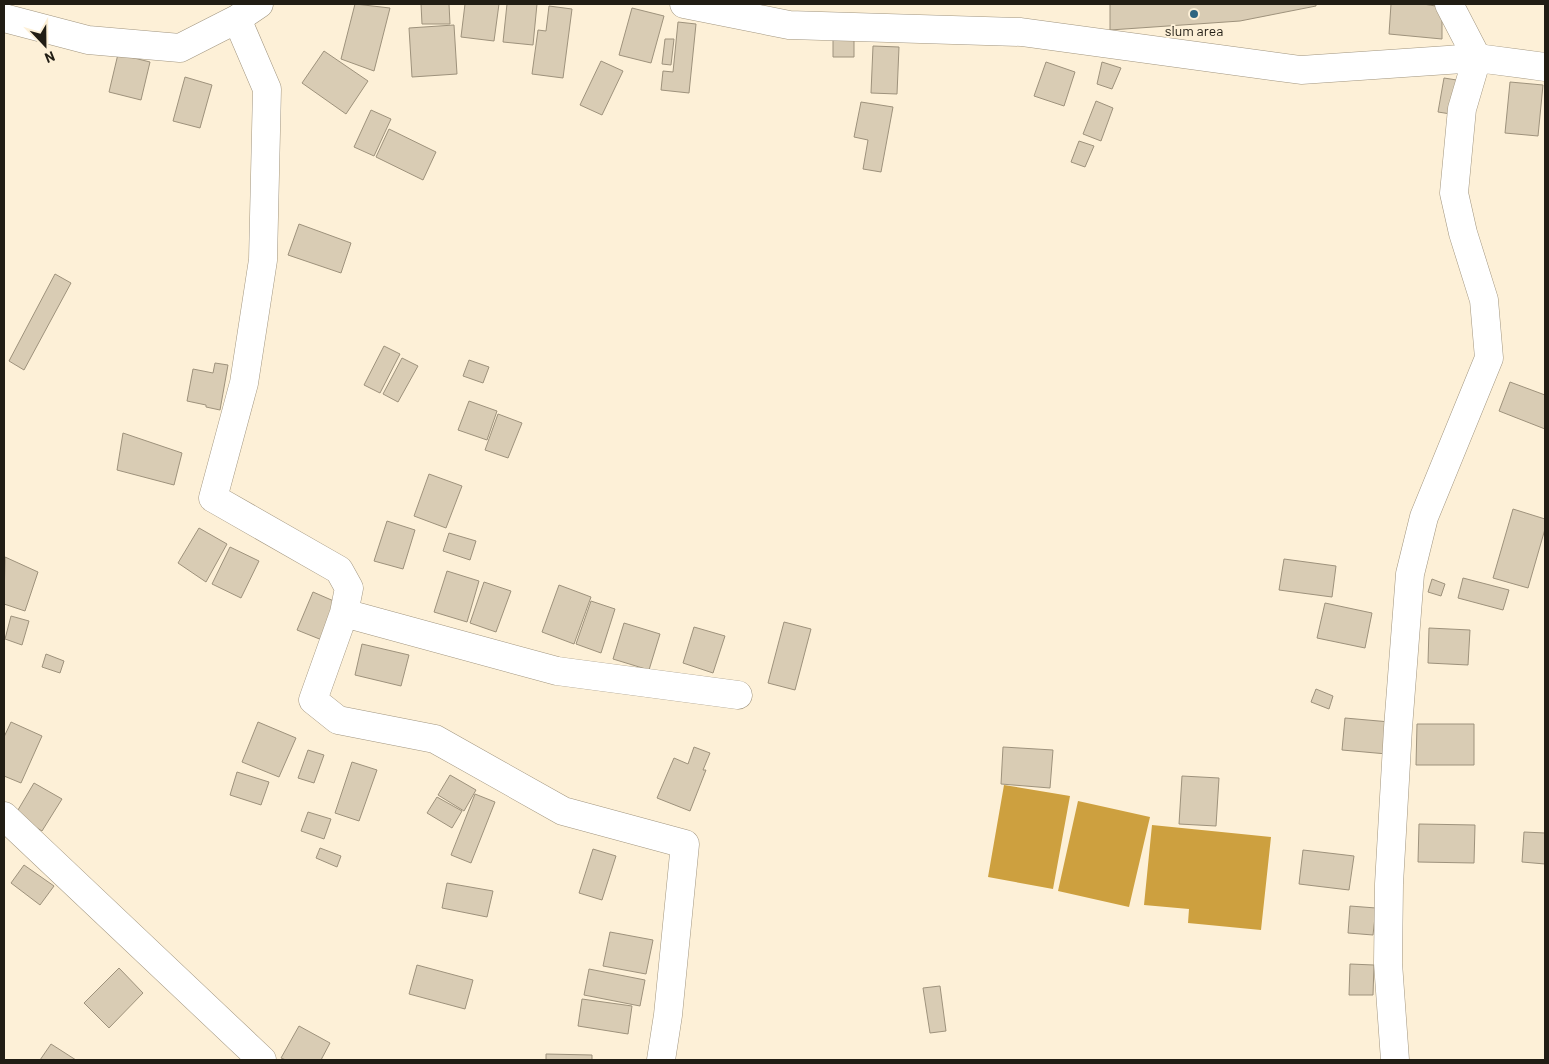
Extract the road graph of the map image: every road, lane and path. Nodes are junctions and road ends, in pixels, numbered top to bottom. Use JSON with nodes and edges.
{"nodes":[{"id":1,"x":259,"y":4,"type":"edge"},
{"id":2,"x":684,"y":4,"type":"edge"},
{"id":3,"x":1449,"y":4,"type":"edge"},
{"id":4,"x":4,"y":18,"type":"edge"},
{"id":5,"x":237,"y":19,"type":"junction"},
{"id":6,"x":1477,"y":58,"type":"junction"},
{"id":7,"x":1545,"y":68,"type":"edge"},
{"id":8,"x":344,"y":614,"type":"junction"},
{"id":9,"x":738,"y":695,"type":"dead end"},
{"id":10,"x":4,"y":816,"type":"edge"},
{"id":11,"x":262,"y":1060,"type":"edge"},
{"id":12,"x":661,"y":1060,"type":"edge"},
{"id":13,"x":1395,"y":1060,"type":"edge"}],
"edges":[{"from":1,"to":5,"type":"street"},
{"from":2,"to":6,"type":"street"},
{"from":3,"to":6,"type":"street"},
{"from":4,"to":5,"type":"street"},
{"from":5,"to":8,"type":"street"},
{"from":6,"to":7,"type":"street"},
{"from":6,"to":13,"type":"street"},
{"from":8,"to":9,"type":"street"},
{"from":8,"to":12,"type":"street"},
{"from":10,"to":11,"type":"street"}]}
